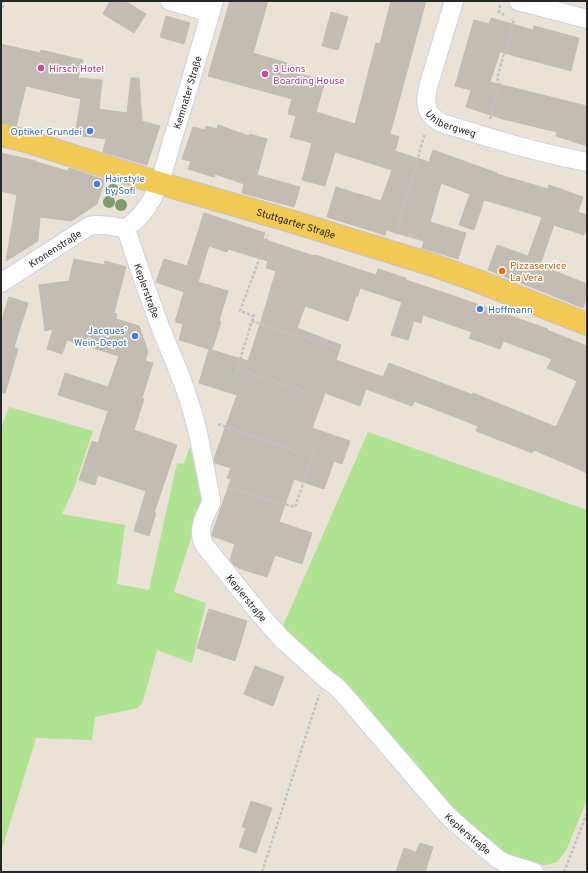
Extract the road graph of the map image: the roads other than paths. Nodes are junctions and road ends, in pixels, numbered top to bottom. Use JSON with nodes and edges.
{"nodes":[{"id":1,"x":170,"y":1,"type":"edge"},
{"id":2,"x":454,"y":1,"type":"edge"},
{"id":3,"x":518,"y":1,"type":"edge"},
{"id":4,"x":212,"y":7,"type":"edge"},
{"id":5,"x":587,"y":19,"type":"edge"},
{"id":6,"x":1,"y":135,"type":"edge"},
{"id":7,"x":587,"y":162,"type":"edge"},
{"id":8,"x":159,"y":183,"type":"junction"},
{"id":9,"x":126,"y":228,"type":"junction"},
{"id":10,"x":1,"y":282,"type":"edge"},
{"id":11,"x":587,"y":324,"type":"edge"},
{"id":12,"x":534,"y":872,"type":"edge"}],
"edges":[{"from":1,"to":4,"type":"street"},
{"from":2,"to":7,"type":"street","name":"Uhlbergweg"},
{"from":3,"to":5,"type":"street"},
{"from":4,"to":8,"type":"street","name":"Kemnater Straße"},
{"from":6,"to":8,"type":"main road","name":"Stuttgarter Straße"},
{"from":8,"to":9,"type":"street"},
{"from":8,"to":11,"type":"main road","name":"Stuttgarter Straße"},
{"from":9,"to":10,"type":"street","name":"Kronenstraße"},
{"from":9,"to":12,"type":"street","name":"Keplerstraße"}]}
